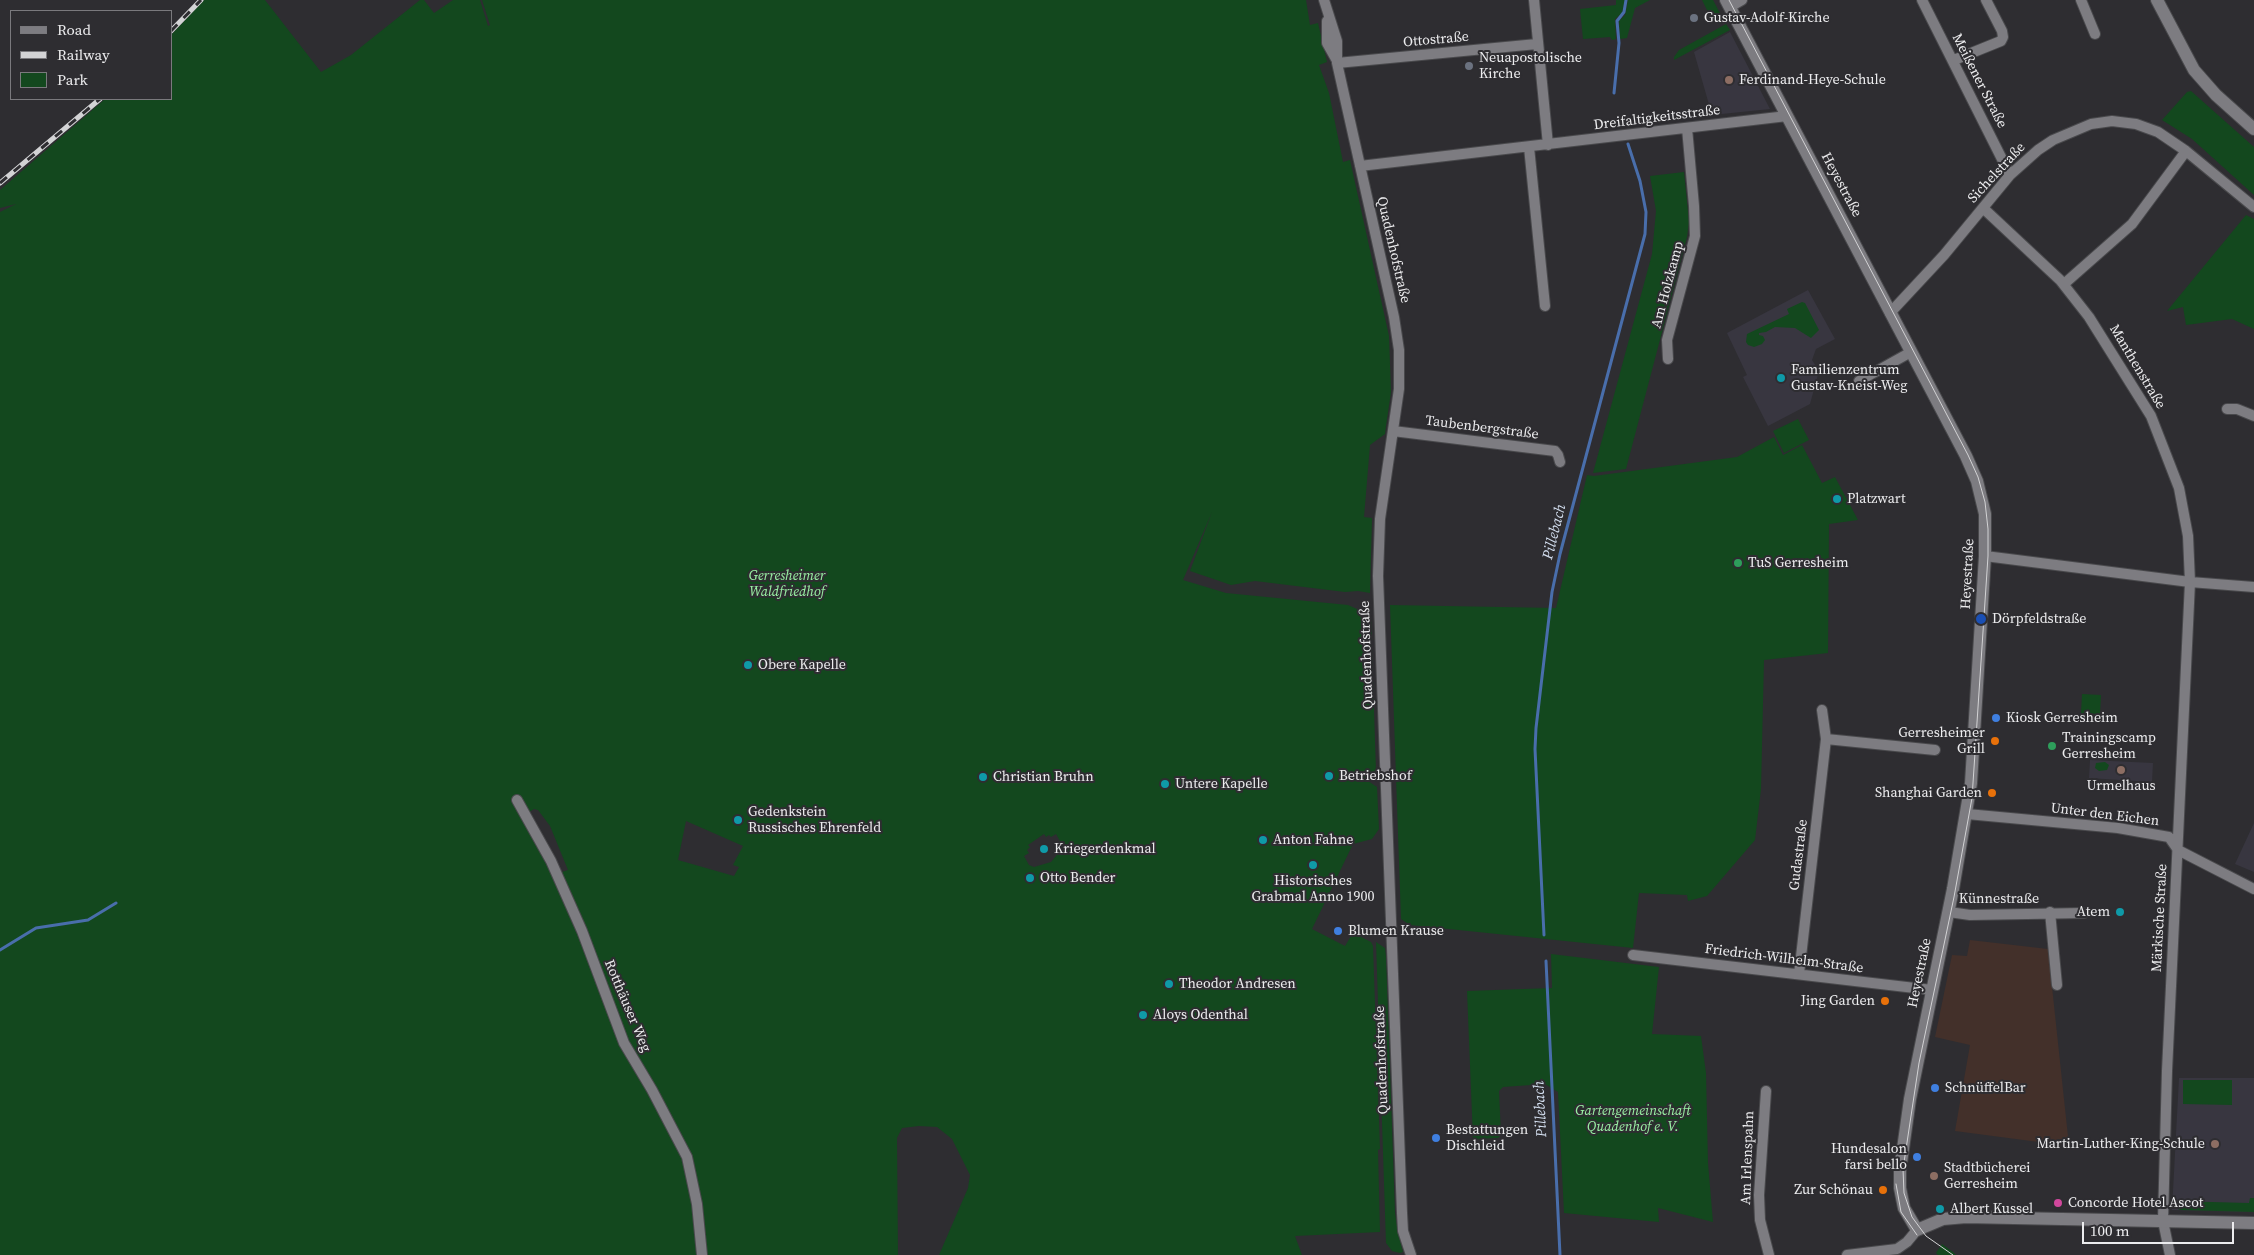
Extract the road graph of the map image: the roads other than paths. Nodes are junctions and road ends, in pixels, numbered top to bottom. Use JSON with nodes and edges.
{"nodes":[{"id":1,"x":1534,"y":0,"type":"edge"},
{"id":2,"x":1742,"y":0,"type":"edge"},
{"id":3,"x":1922,"y":0,"type":"edge"},
{"id":4,"x":1986,"y":0,"type":"edge"},
{"id":5,"x":2081,"y":0,"type":"edge"},
{"id":6,"x":1728,"y":3,"type":"edge"},
{"id":7,"x":2160,"y":3,"type":"edge"},
{"id":8,"x":1325,"y":5,"type":"edge"},
{"id":9,"x":2095,"y":34,"type":"dead end"},
{"id":10,"x":1537,"y":44,"type":"junction"},
{"id":11,"x":1954,"y":60,"type":"junction"},
{"id":12,"x":1337,"y":63,"type":"junction"},
{"id":13,"x":1787,"y":116,"type":"junction"},
{"id":14,"x":1687,"y":128,"type":"junction"},
{"id":15,"x":2254,"y":129,"type":"edge"},
{"id":16,"x":1548,"y":145,"type":"junction"},
{"id":17,"x":1529,"y":147,"type":"junction"},
{"id":18,"x":2186,"y":151,"type":"junction"},
{"id":19,"x":1360,"y":166,"type":"junction"},
{"id":20,"x":2010,"y":175,"type":"junction"},
{"id":21,"x":2254,"y":206,"type":"edge"},
{"id":22,"x":1983,"y":208,"type":"junction"},
{"id":23,"x":2064,"y":284,"type":"junction"},
{"id":24,"x":1545,"y":306,"type":"dead end"},
{"id":25,"x":1890,"y":313,"type":"junction"},
{"id":26,"x":1911,"y":352,"type":"junction"},
{"id":27,"x":1668,"y":359,"type":"dead end"},
{"id":28,"x":1859,"y":381,"type":"dead end"},
{"id":29,"x":2227,"y":409,"type":"dead end"},
{"id":30,"x":2254,"y":416,"type":"edge"},
{"id":31,"x":1393,"y":431,"type":"junction"},
{"id":32,"x":1560,"y":462,"type":"dead end"},
{"id":33,"x":1984,"y":556,"type":"junction"},
{"id":34,"x":2190,"y":582,"type":"junction"},
{"id":35,"x":2254,"y":587,"type":"edge"},
{"id":36,"x":1822,"y":710,"type":"dead end"},
{"id":37,"x":1826,"y":739,"type":"junction"},
{"id":38,"x":1935,"y":750,"type":"dead end"},
{"id":39,"x":517,"y":800,"type":"dead end"},
{"id":40,"x":1967,"y":814,"type":"junction"},
{"id":41,"x":2178,"y":850,"type":"junction"},
{"id":42,"x":2254,"y":889,"type":"edge"},
{"id":43,"x":1949,"y":912,"type":"junction"},
{"id":44,"x":2050,"y":912,"type":"junction"},
{"id":45,"x":2084,"y":913,"type":"dead end"},
{"id":46,"x":1633,"y":955,"type":"dead end"},
{"id":47,"x":1799,"y":974,"type":"junction"},
{"id":48,"x":2056,"y":985,"type":"dead end"},
{"id":49,"x":1932,"y":990,"type":"junction"},
{"id":50,"x":1766,"y":1091,"type":"dead end"},
{"id":51,"x":2163,"y":1221,"type":"junction"},
{"id":52,"x":2254,"y":1223,"type":"edge"},
{"id":53,"x":1917,"y":1230,"type":"junction"},
{"id":54,"x":1897,"y":1252,"type":"edge"},
{"id":55,"x":1410,"y":1254,"type":"edge"},
{"id":56,"x":702,"y":1255,"type":"edge"},
{"id":57,"x":1769,"y":1255,"type":"edge"},
{"id":58,"x":1847,"y":1255,"type":"edge"},
{"id":59,"x":2170,"y":1255,"type":"edge"}],
"edges":[{"from":1,"to":10,"type":"street"},
{"from":2,"to":6,"type":"street"},
{"from":3,"to":11,"type":"street","name":"Meißener Straße"},
{"from":4,"to":11,"type":"street"},
{"from":5,"to":9,"type":"street"},
{"from":6,"to":13,"type":"street","name":"Heyestraße"},
{"from":7,"to":15,"type":"street"},
{"from":8,"to":12,"type":"street","name":"Quadenhofstraße"},
{"from":10,"to":12,"type":"street","name":"Ottostraße"},
{"from":10,"to":16,"type":"street"},
{"from":11,"to":20,"type":"street","name":"Meißener Straße"},
{"from":12,"to":19,"type":"street","name":"Quadenhofstraße"},
{"from":13,"to":14,"type":"street","name":"Dreifaltigkeitsstraße"},
{"from":13,"to":25,"type":"street","name":"Heyestraße"},
{"from":14,"to":16,"type":"street","name":"Dreifaltigkeitsstraße"},
{"from":14,"to":27,"type":"street","name":"Am Holzkamp"},
{"from":16,"to":17,"type":"street","name":"Dreifaltigkeitsstraße"},
{"from":17,"to":19,"type":"street","name":"Dreifaltigkeitsstraße"},
{"from":17,"to":24,"type":"street"},
{"from":18,"to":20,"type":"street","name":"Sichelstraße"},
{"from":18,"to":21,"type":"street","name":"Sichelstraße"},
{"from":18,"to":23,"type":"street"},
{"from":19,"to":31,"type":"street","name":"Quadenhofstraße"},
{"from":20,"to":22,"type":"street","name":"Sichelstraße"},
{"from":22,"to":23,"type":"street","name":"Manthenstraße"},
{"from":22,"to":25,"type":"street","name":"Sichelstraße"},
{"from":23,"to":34,"type":"street","name":"Manthenstraße"},
{"from":25,"to":26,"type":"street","name":"Heyestraße"},
{"from":26,"to":28,"type":"street"},
{"from":26,"to":33,"type":"street","name":"Heyestraße"},
{"from":29,"to":30,"type":"street"},
{"from":31,"to":32,"type":"street","name":"Taubenbergstraße"},
{"from":31,"to":55,"type":"street","name":"Quadenhofstraße"},
{"from":33,"to":34,"type":"street"},
{"from":33,"to":40,"type":"street","name":"Heyestraße"},
{"from":34,"to":35,"type":"street"},
{"from":34,"to":41,"type":"street","name":"Märkische Straße"},
{"from":36,"to":37,"type":"street","name":"Gudastraße"},
{"from":37,"to":38,"type":"street"},
{"from":37,"to":47,"type":"street","name":"Gudastraße"},
{"from":39,"to":56,"type":"street","name":"Rotthäuser Weg"},
{"from":40,"to":41,"type":"street","name":"Unter den Eichen"},
{"from":40,"to":43,"type":"street","name":"Heyestraße"},
{"from":41,"to":42,"type":"street","name":"Unter den Eichen"},
{"from":41,"to":51,"type":"street","name":"Märkische Straße"},
{"from":43,"to":44,"type":"street","name":"Künnestraße"},
{"from":43,"to":49,"type":"street","name":"Heyestraße"},
{"from":44,"to":45,"type":"street","name":"Künnestraße"},
{"from":44,"to":48,"type":"street","name":"Künnestraße"},
{"from":46,"to":47,"type":"street","name":"Friedrich-Wilhelm-Straße"},
{"from":47,"to":49,"type":"street","name":"Friedrich-Wilhelm-Straße"},
{"from":49,"to":53,"type":"street","name":"Heyestraße"},
{"from":50,"to":57,"type":"street","name":"Am Irlenspahn"},
{"from":51,"to":52,"type":"street"},
{"from":51,"to":53,"type":"street"},
{"from":51,"to":59,"type":"street","name":"Märkische Straße"},
{"from":53,"to":54,"type":"street"},
{"from":54,"to":58,"type":"street"}]}
